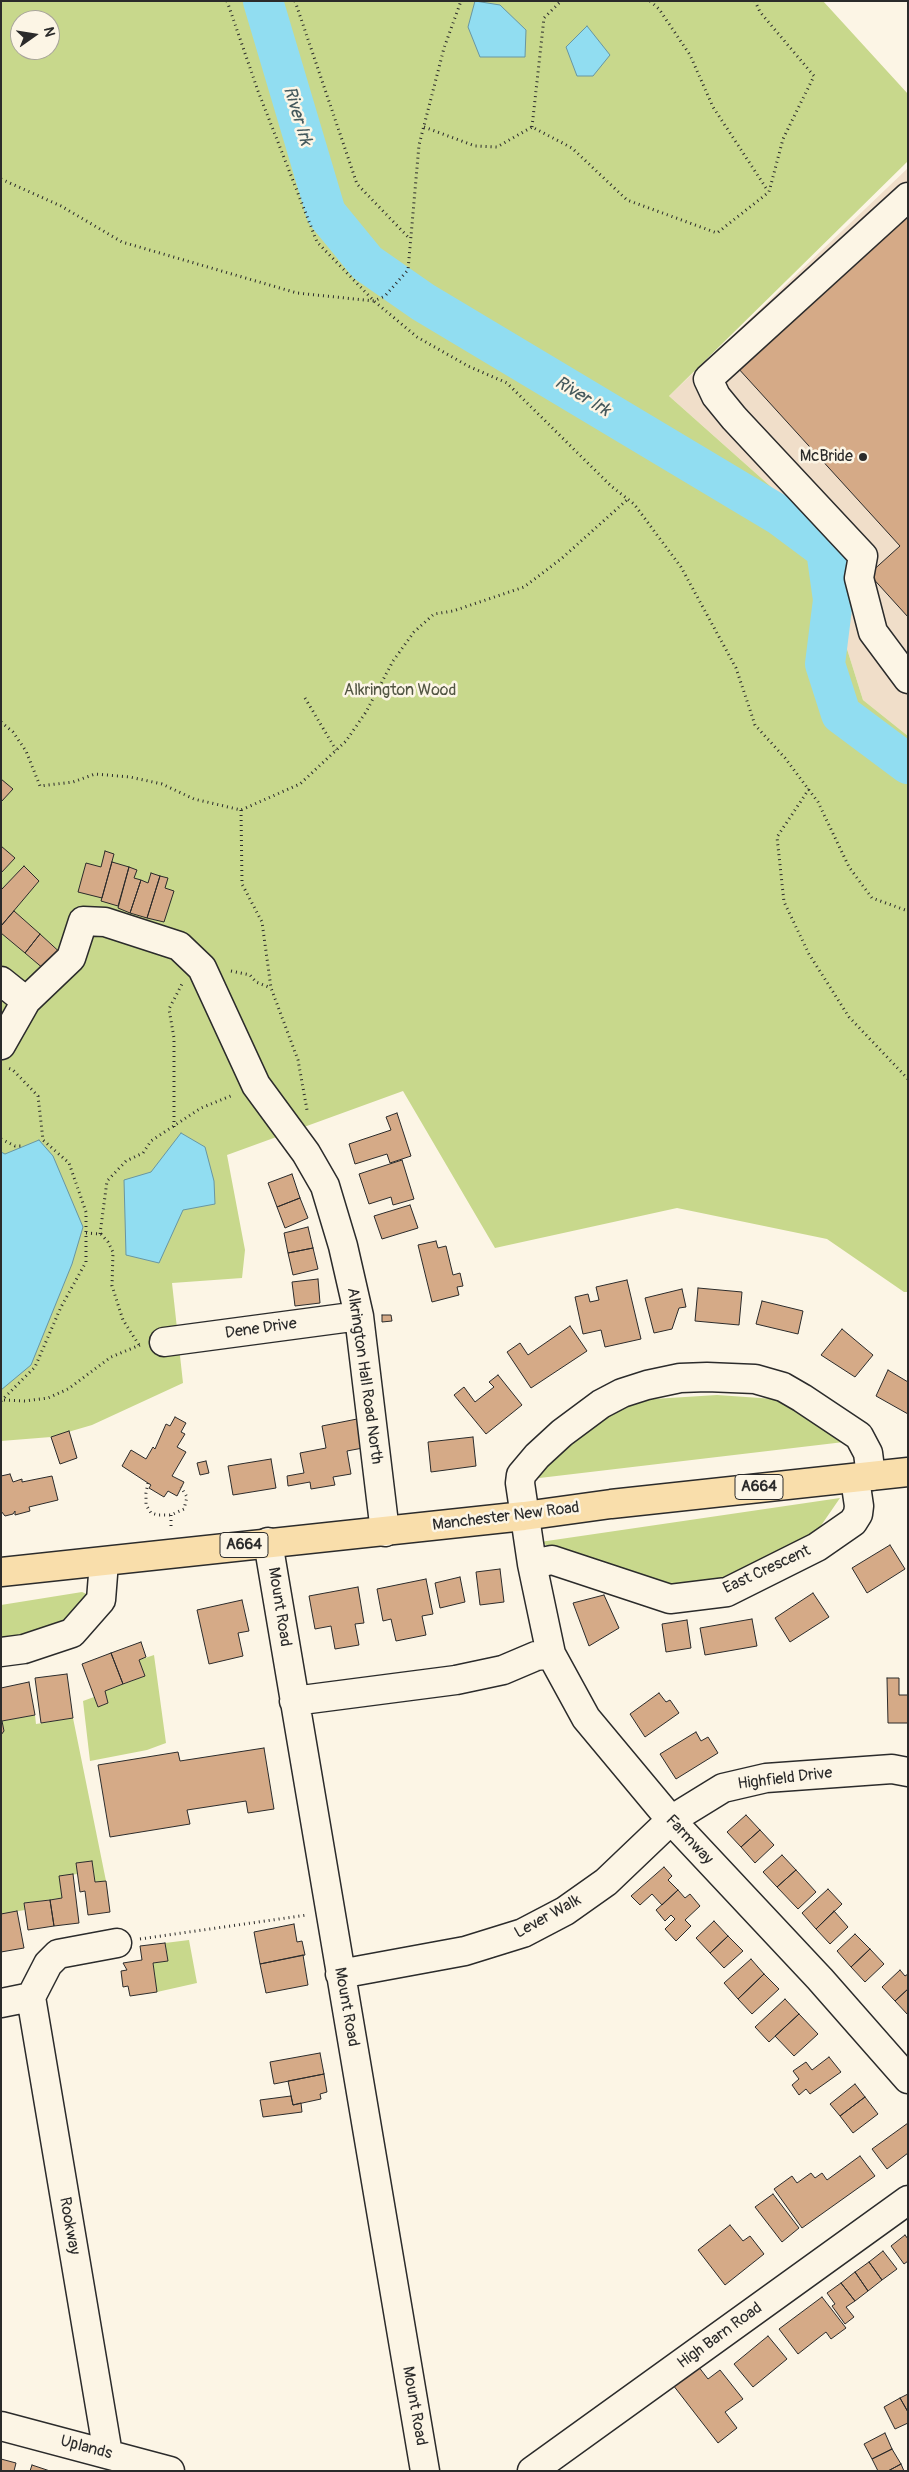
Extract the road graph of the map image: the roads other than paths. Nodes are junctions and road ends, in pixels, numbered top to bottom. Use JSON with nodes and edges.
{"nodes":[{"id":1,"x":908,"y":197,"type":"edge"},
{"id":2,"x":908,"y":679,"type":"edge"},
{"id":3,"x":1,"y":981,"type":"edge"},
{"id":4,"x":26,"y":1001,"type":"junction"},
{"id":5,"x":1,"y":1045,"type":"edge"},
{"id":6,"x":358,"y":1316,"type":"junction"},
{"id":7,"x":164,"y":1342,"type":"dead end"},
{"id":8,"x":908,"y":1472,"type":"edge"},
{"id":9,"x":863,"y":1478,"type":"junction"},
{"id":10,"x":524,"y":1516,"type":"junction"},
{"id":11,"x":385,"y":1532,"type":"junction"},
{"id":12,"x":268,"y":1542,"type":"junction"},
{"id":13,"x":104,"y":1562,"type":"junction"},
{"id":14,"x":532,"y":1564,"type":"junction"},
{"id":15,"x":1,"y":1572,"type":"edge"},
{"id":16,"x":1,"y":1652,"type":"edge"},
{"id":17,"x":551,"y":1654,"type":"junction"},
{"id":18,"x":294,"y":1701,"type":"junction"},
{"id":19,"x":908,"y":1772,"type":"edge"},
{"id":20,"x":671,"y":1820,"type":"junction"},
{"id":21,"x":117,"y":1942,"type":"road end"},
{"id":22,"x":340,"y":1974,"type":"junction"},
{"id":23,"x":31,"y":1997,"type":"junction"},
{"id":24,"x":1,"y":2003,"type":"edge"},
{"id":25,"x":908,"y":2079,"type":"edge"},
{"id":26,"x":908,"y":2200,"type":"edge"},
{"id":27,"x":1,"y":2426,"type":"edge"},
{"id":28,"x":108,"y":2454,"type":"junction"},
{"id":29,"x":170,"y":2471,"type":"edge"},
{"id":30,"x":425,"y":2471,"type":"edge"},
{"id":31,"x":532,"y":2471,"type":"edge"}],
"edges":[{"from":1,"to":2,"type":"street"},
{"from":3,"to":4,"type":"street"},
{"from":4,"to":5,"type":"street"},
{"from":4,"to":6,"type":"street","name":"Alkrington Hall Road North"},
{"from":6,"to":7,"type":"street","name":"Dene Drive"},
{"from":6,"to":11,"type":"street","name":"Alkrington Hall Road North"},
{"from":8,"to":9,"type":"main road","name":"Manchester New Road","number":"A664"},
{"from":9,"to":10,"type":"main road","name":"Manchester New Road","number":"A664"},
{"from":9,"to":10,"type":"street","name":"East Crescent"},
{"from":9,"to":14,"type":"street","name":"East Crescent"},
{"from":10,"to":11,"type":"main road","name":"Manchester New Road"},
{"from":10,"to":14,"type":"street"},
{"from":11,"to":12,"type":"main road","name":"Manchester New Road","number":"A664"},
{"from":12,"to":13,"type":"main road","name":"Manchester New Road","number":"A664"},
{"from":12,"to":18,"type":"street","name":"Mount Road"},
{"from":13,"to":15,"type":"main road","number":"A664"},
{"from":13,"to":16,"type":"street"},
{"from":14,"to":17,"type":"street","name":"Farmway"},
{"from":17,"to":18,"type":"street"},
{"from":17,"to":20,"type":"street","name":"Farmway"},
{"from":18,"to":22,"type":"street","name":"Mount Road"},
{"from":19,"to":20,"type":"street","name":"Highfield Drive"},
{"from":20,"to":22,"type":"street","name":"Lever Walk"},
{"from":20,"to":25,"type":"street","name":"Farmway"},
{"from":21,"to":23,"type":"street"},
{"from":22,"to":30,"type":"street","name":"Mount Road"},
{"from":23,"to":24,"type":"street"},
{"from":23,"to":28,"type":"street","name":"Rookway"},
{"from":26,"to":31,"type":"street","name":"High Barn Road"},
{"from":27,"to":28,"type":"street","name":"Uplands"},
{"from":28,"to":29,"type":"street","name":"Uplands"}]}
